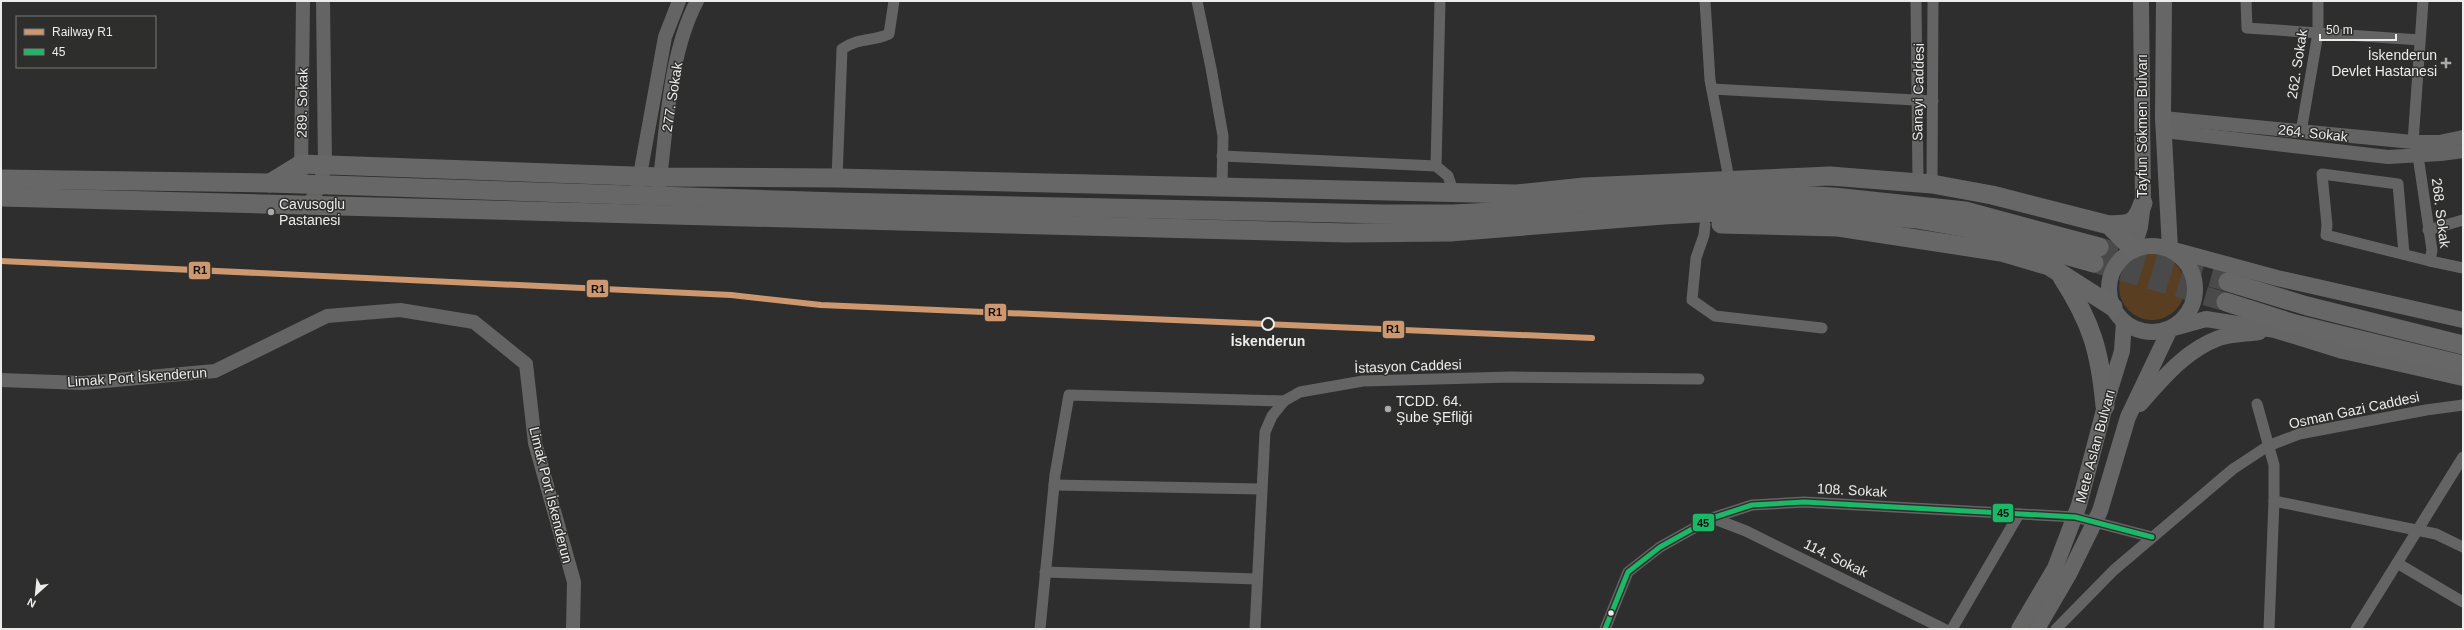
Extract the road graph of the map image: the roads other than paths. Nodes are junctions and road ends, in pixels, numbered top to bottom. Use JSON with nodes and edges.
{"nodes":[{"id":1,"x":303,"y":1,"type":"edge"},
{"id":2,"x":323,"y":1,"type":"edge"},
{"id":3,"x":679,"y":1,"type":"edge"},
{"id":4,"x":697,"y":1,"type":"edge"},
{"id":5,"x":894,"y":1,"type":"edge"},
{"id":6,"x":1197,"y":1,"type":"edge"},
{"id":7,"x":1440,"y":1,"type":"edge"},
{"id":8,"x":1705,"y":1,"type":"edge"},
{"id":9,"x":1916,"y":1,"type":"edge"},
{"id":10,"x":1933,"y":1,"type":"edge"},
{"id":11,"x":2141,"y":1,"type":"edge"},
{"id":12,"x":2164,"y":1,"type":"edge"},
{"id":13,"x":2246,"y":1,"type":"edge"},
{"id":14,"x":2318,"y":1,"type":"edge"},
{"id":15,"x":2423,"y":1,"type":"edge"},
{"id":16,"x":2318,"y":33,"type":"junction"},
{"id":17,"x":2420,"y":40,"type":"junction"},
{"id":18,"x":1712,"y":89,"type":"junction"},
{"id":19,"x":1917,"y":100,"type":"junction"},
{"id":20,"x":1933,"y":101,"type":"junction"},
{"id":21,"x":2164,"y":124,"type":"junction"},
{"id":22,"x":2301,"y":132,"type":"junction"},
{"id":23,"x":2463,"y":137,"type":"edge"},
{"id":24,"x":2413,"y":142,"type":"junction"},
{"id":25,"x":2463,"y":150,"type":"edge"},
{"id":26,"x":1222,"y":156,"type":"junction"},
{"id":27,"x":2418,"y":156,"type":"junction"},
{"id":28,"x":301,"y":164,"type":"junction"},
{"id":29,"x":325,"y":165,"type":"junction"},
{"id":30,"x":1436,"y":166,"type":"junction"},
{"id":31,"x":639,"y":176,"type":"junction"},
{"id":32,"x":660,"y":177,"type":"junction"},
{"id":33,"x":837,"y":178,"type":"junction"},
{"id":34,"x":1,"y":179,"type":"edge"},
{"id":35,"x":1729,"y":179,"type":"junction"},
{"id":36,"x":270,"y":183,"type":"junction"},
{"id":37,"x":1925,"y":183,"type":"junction"},
{"id":38,"x":301,"y":184,"type":"junction"},
{"id":39,"x":320,"y":185,"type":"junction"},
{"id":40,"x":1222,"y":188,"type":"junction"},
{"id":41,"x":1454,"y":193,"type":"junction"},
{"id":42,"x":637,"y":195,"type":"junction"},
{"id":43,"x":1,"y":196,"type":"edge"},
{"id":44,"x":658,"y":196,"type":"junction"},
{"id":45,"x":310,"y":203,"type":"junction"},
{"id":46,"x":2143,"y":203,"type":"junction"},
{"id":47,"x":2463,"y":220,"type":"edge"},
{"id":48,"x":1705,"y":225,"type":"junction"},
{"id":49,"x":2109,"y":225,"type":"junction"},
{"id":50,"x":1527,"y":226,"type":"junction"},
{"id":51,"x":2428,"y":230,"type":"junction"},
{"id":52,"x":2133,"y":249,"type":"junction"},
{"id":53,"x":2170,"y":249,"type":"junction"},
{"id":54,"x":2404,"y":254,"type":"junction"},
{"id":55,"x":2430,"y":261,"type":"junction"},
{"id":56,"x":2049,"y":266,"type":"junction"},
{"id":57,"x":2463,"y":268,"type":"edge"},
{"id":58,"x":2228,"y":282,"type":"tunnel mouth"},
{"id":59,"x":2226,"y":302,"type":"tunnel mouth"},
{"id":60,"x":2113,"y":307,"type":"junction"},
{"id":61,"x":2463,"y":320,"type":"edge"},
{"id":62,"x":2124,"y":322,"type":"junction"},
{"id":63,"x":1822,"y":328,"type":"dead end"},
{"id":64,"x":2170,"y":329,"type":"junction"},
{"id":65,"x":2275,"y":330,"type":"junction"},
{"id":66,"x":2463,"y":345,"type":"edge"},
{"id":67,"x":2463,"y":365,"type":"edge"},
{"id":68,"x":2463,"y":378,"type":"edge"},
{"id":69,"x":1700,"y":379,"type":"dead end"},
{"id":70,"x":1,"y":380,"type":"edge"},
{"id":71,"x":1284,"y":400,"type":"junction"},
{"id":72,"x":2258,"y":404,"type":"dead end"},
{"id":73,"x":2463,"y":405,"type":"edge"},
{"id":74,"x":2105,"y":406,"type":"junction"},
{"id":75,"x":2128,"y":417,"type":"junction"},
{"id":76,"x":2268,"y":446,"type":"junction"},
{"id":77,"x":2463,"y":456,"type":"edge"},
{"id":78,"x":1054,"y":485,"type":"junction"},
{"id":79,"x":1260,"y":489,"type":"junction"},
{"id":80,"x":2274,"y":501,"type":"junction"},
{"id":81,"x":2019,"y":514,"type":"junction"},
{"id":82,"x":2075,"y":517,"type":"junction"},
{"id":83,"x":1712,"y":518,"type":"junction"},
{"id":84,"x":2095,"y":522,"type":"junction"},
{"id":85,"x":2418,"y":530,"type":"junction"},
{"id":86,"x":2152,"y":537,"type":"junction"},
{"id":87,"x":2463,"y":547,"type":"edge"},
{"id":88,"x":2397,"y":563,"type":"junction"},
{"id":89,"x":1045,"y":572,"type":"junction"},
{"id":90,"x":1257,"y":579,"type":"junction"},
{"id":91,"x":2463,"y":602,"type":"edge"},
{"id":92,"x":573,"y":629,"type":"edge"},
{"id":93,"x":1040,"y":629,"type":"edge"},
{"id":94,"x":1255,"y":629,"type":"edge"},
{"id":95,"x":1605,"y":629,"type":"edge"},
{"id":96,"x":1944,"y":629,"type":"edge"},
{"id":97,"x":1952,"y":629,"type":"edge"},
{"id":98,"x":2019,"y":629,"type":"edge"},
{"id":99,"x":2037,"y":629,"type":"edge"},
{"id":100,"x":2056,"y":629,"type":"edge"},
{"id":101,"x":2269,"y":629,"type":"edge"},
{"id":102,"x":2356,"y":629,"type":"edge"}],
"edges":[{"from":1,"to":28,"type":"street","name":"289. Sokak"},
{"from":2,"to":29,"type":"street"},
{"from":3,"to":31,"type":"street","name":"277. Sokak"},
{"from":4,"to":32,"type":"street","name":"277. Sokak"},
{"from":5,"to":33,"type":"street"},
{"from":6,"to":26,"type":"street"},
{"from":7,"to":30,"type":"street"},
{"from":8,"to":18,"type":"street"},
{"from":9,"to":19,"type":"street","name":"Sanayi Caddesi"},
{"from":10,"to":20,"type":"street","name":"Sanayi Caddesi"},
{"from":11,"to":46,"type":"main road","name":"Tayfun Sökmen Bulvarı"},
{"from":12,"to":21,"type":"main road","name":"Tayfun Sökmen Bulvarı"},
{"from":13,"to":16,"type":"street"},
{"from":14,"to":16,"type":"street","name":"262. Sokak"},
{"from":15,"to":17,"type":"street"},
{"from":16,"to":17,"type":"street"},
{"from":16,"to":22,"type":"street","name":"262. Sokak"},
{"from":17,"to":24,"type":"street"},
{"from":18,"to":19,"type":"street"},
{"from":18,"to":35,"type":"street"},
{"from":19,"to":20,"type":"street"},
{"from":19,"to":37,"type":"street","name":"Sanayi Caddesi"},
{"from":20,"to":37,"type":"street","name":"Sanayi Caddesi"},
{"from":21,"to":22,"type":"street","name":"264. Sokak"},
{"from":21,"to":27,"type":"street","name":"264. Sokak"},
{"from":21,"to":53,"type":"main road","name":"Tayfun Sökmen Bulvarı"},
{"from":22,"to":24,"type":"street","name":"264. Sokak"},
{"from":23,"to":24,"type":"street","name":"264. Sokak"},
{"from":24,"to":27,"type":"street"},
{"from":25,"to":27,"type":"street","name":"264. Sokak"},
{"from":26,"to":30,"type":"street"},
{"from":26,"to":40,"type":"street"},
{"from":27,"to":51,"type":"street","name":"268. Sokak"},
{"from":28,"to":29,"type":"highway"},
{"from":28,"to":36,"type":"highway"},
{"from":28,"to":38,"type":"street","name":"289. Sokak"},
{"from":29,"to":31,"type":"highway"},
{"from":29,"to":39,"type":"street"},
{"from":30,"to":41,"type":"street"},
{"from":31,"to":32,"type":"highway"},
{"from":31,"to":42,"type":"street","name":"277. Sokak"},
{"from":32,"to":33,"type":"highway"},
{"from":32,"to":44,"type":"street","name":"277. Sokak"},
{"from":33,"to":40,"type":"highway"},
{"from":34,"to":36,"type":"highway"},
{"from":35,"to":37,"type":"highway"},
{"from":35,"to":41,"type":"highway"},
{"from":36,"to":38,"type":"highway"},
{"from":37,"to":49,"type":"highway"},
{"from":38,"to":39,"type":"highway"},
{"from":38,"to":45,"type":"street","name":"289. Sokak"},
{"from":39,"to":42,"type":"highway"},
{"from":39,"to":45,"type":"street"},
{"from":40,"to":41,"type":"highway"},
{"from":42,"to":44,"type":"highway"},
{"from":43,"to":45,"type":"highway"},
{"from":44,"to":50,"type":"highway"},
{"from":45,"to":50,"type":"highway"},
{"from":46,"to":49,"type":"highway"},
{"from":46,"to":52,"type":"main road","name":"Tayfun Sökmen Bulvarı"},
{"from":47,"to":51,"type":"street"},
{"from":48,"to":50,"type":"highway"},
{"from":48,"to":56,"type":"highway"},
{"from":48,"to":63,"type":"street"},
{"from":49,"to":52,"type":"highway"},
{"from":51,"to":55,"type":"street","name":"268. Sokak"},
{"from":52,"to":53,"type":"main road"},
{"from":52,"to":60,"type":"main road"},
{"from":53,"to":61,"type":"main road"},
{"from":53,"to":64,"type":"main road"},
{"from":54,"to":54,"type":"street"},
{"from":54,"to":55,"type":"street"},
{"from":55,"to":57,"type":"street","name":"268. Sokak"},
{"from":56,"to":60,"type":"highway"},
{"from":56,"to":74,"type":"highway"},
{"from":58,"to":66,"type":"highway"},
{"from":59,"to":67,"type":"highway"},
{"from":60,"to":62,"type":"main road"},
{"from":62,"to":64,"type":"main road"},
{"from":62,"to":74,"type":"main road","name":"Mete Aslan Bulvarı"},
{"from":64,"to":65,"type":"main road"},
{"from":64,"to":75,"type":"main road","name":"Mete Aslan Bulvarı"},
{"from":65,"to":68,"type":"main road"},
{"from":65,"to":75,"type":"main road"},
{"from":69,"to":71,"type":"street","name":"İstasyon Caddesi"},
{"from":70,"to":92,"type":"street","name":"Limak Port İskenderun"},
{"from":71,"to":78,"type":"street"},
{"from":71,"to":79,"type":"street","name":"İstasyon Caddesi"},
{"from":72,"to":76,"type":"street"},
{"from":73,"to":76,"type":"street","name":"Osman Gazi Caddesi"},
{"from":74,"to":82,"type":"main road","name":"Mete Aslan Bulvarı"},
{"from":75,"to":84,"type":"main road","name":"Mete Aslan Bulvarı"},
{"from":76,"to":80,"type":"street"},
{"from":76,"to":86,"type":"street","name":"Osman Gazi Caddesi"},
{"from":77,"to":85,"type":"street"},
{"from":78,"to":79,"type":"street"},
{"from":78,"to":89,"type":"street"},
{"from":79,"to":90,"type":"street","name":"İstasyon Caddesi"},
{"from":80,"to":85,"type":"street"},
{"from":80,"to":101,"type":"street"},
{"from":81,"to":82,"type":"street","name":"108. Sokak"},
{"from":81,"to":83,"type":"street","name":"108. Sokak"},
{"from":81,"to":97,"type":"street"},
{"from":82,"to":84,"type":"street","name":"108. Sokak"},
{"from":82,"to":98,"type":"main road","name":"Mete Aslan Bulvarı"},
{"from":83,"to":95,"type":"street","name":"108. Sokak"},
{"from":83,"to":96,"type":"street","name":"114. Sokak"},
{"from":84,"to":86,"type":"street","name":"108. Sokak"},
{"from":84,"to":99,"type":"main road","name":"Mete Aslan Bulvarı"},
{"from":85,"to":87,"type":"street"},
{"from":85,"to":88,"type":"street"},
{"from":86,"to":100,"type":"street","name":"Osman Gazi Caddesi"},
{"from":88,"to":91,"type":"street"},
{"from":88,"to":102,"type":"street"},
{"from":89,"to":90,"type":"street"},
{"from":89,"to":93,"type":"street"},
{"from":90,"to":94,"type":"street","name":"İstasyon Caddesi"}]}
